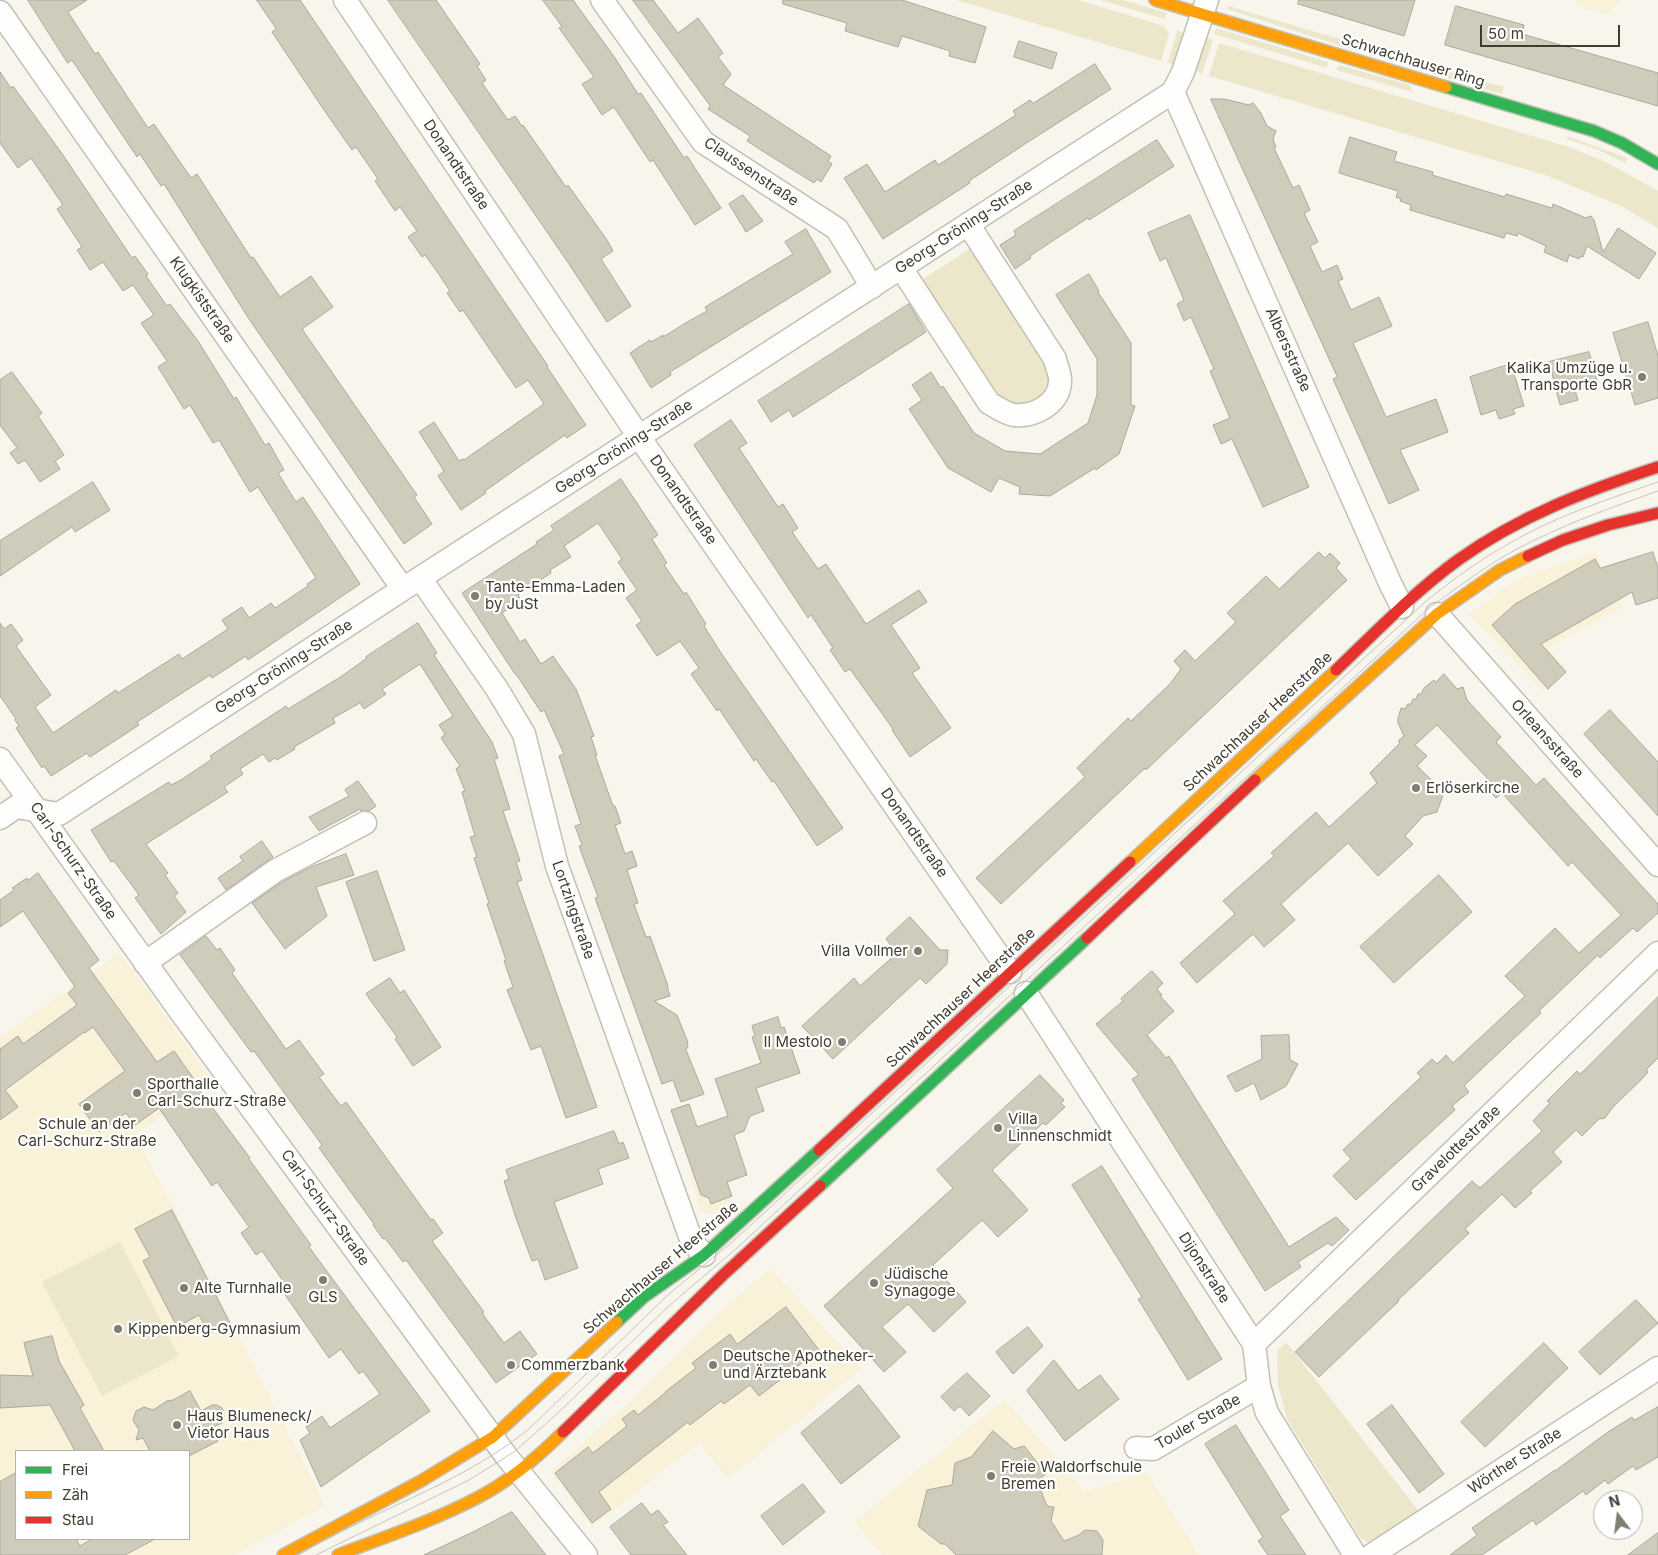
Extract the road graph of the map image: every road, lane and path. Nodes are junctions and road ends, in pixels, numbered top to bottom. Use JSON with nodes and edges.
{"nodes":[{"id":1,"x":345,"y":0,"type":"edge"},
{"id":2,"x":602,"y":0,"type":"edge"},
{"id":3,"x":1155,"y":0,"type":"edge"},
{"id":4,"x":1204,"y":7,"type":"edge"},
{"id":5,"x":0,"y":12,"type":"edge"},
{"id":6,"x":1173,"y":92,"type":"junction"},
{"id":7,"x":1655,"y":157,"type":"edge"},
{"id":8,"x":968,"y":224,"type":"junction"},
{"id":9,"x":901,"y":268,"type":"junction"},
{"id":10,"x":872,"y":287,"type":"junction"},
{"id":11,"x":640,"y":437,"type":"junction"},
{"id":12,"x":1658,"y":467,"type":"edge"},
{"id":13,"x":1658,"y":513,"type":"edge"},
{"id":14,"x":412,"y":583,"type":"junction"},
{"id":15,"x":1402,"y":607,"type":"junction"},
{"id":16,"x":1437,"y":614,"type":"junction"},
{"id":17,"x":0,"y":759,"type":"edge"},
{"id":18,"x":36,"y":810,"type":"junction"},
{"id":19,"x":0,"y":818,"type":"edge"},
{"id":20,"x":365,"y":824,"type":"dead end"},
{"id":21,"x":1658,"y":865,"type":"edge"},
{"id":22,"x":1658,"y":953,"type":"edge"},
{"id":23,"x":146,"y":963,"type":"junction"},
{"id":24,"x":1010,"y":972,"type":"junction"},
{"id":25,"x":1026,"y":993,"type":"junction"},
{"id":26,"x":704,"y":1255,"type":"junction"},
{"id":27,"x":1254,"y":1344,"type":"junction"},
{"id":28,"x":1658,"y":1368,"type":"edge"},
{"id":29,"x":1259,"y":1386,"type":"junction"},
{"id":30,"x":1136,"y":1448,"type":"dead end"},
{"id":31,"x":505,"y":1454,"type":"junction"},
{"id":32,"x":283,"y":1555,"type":"edge"},
{"id":33,"x":338,"y":1555,"type":"edge"},
{"id":34,"x":586,"y":1555,"type":"edge"},
{"id":35,"x":1355,"y":1555,"type":"edge"},
{"id":36,"x":1372,"y":1555,"type":"edge"}],
"edges":[{"from":1,"to":11,"type":"street","name":"Donandtstraße"},
{"from":2,"to":10,"type":"street","name":"Claussenstraße"},
{"from":3,"to":4,"type":"main road","name":"Schwachhauser Ring"},
{"from":4,"to":6,"type":"street"},
{"from":4,"to":7,"type":"main road","name":"Schwachhauser Ring"},
{"from":5,"to":14,"type":"street","name":"Klugkiststraße"},
{"from":6,"to":8,"type":"street","name":"Georg-Gröning-Straße"},
{"from":6,"to":15,"type":"street","name":"Albersstraße"},
{"from":8,"to":9,"type":"street","name":"Georg-Gröning-Straße"},
{"from":8,"to":9,"type":"street"},
{"from":9,"to":10,"type":"street","name":"Georg-Gröning-Straße"},
{"from":10,"to":11,"type":"street","name":"Georg-Gröning-Straße"},
{"from":11,"to":14,"type":"street","name":"Georg-Gröning-Straße"},
{"from":11,"to":24,"type":"street","name":"Donandtstraße"},
{"from":12,"to":15,"type":"main road","name":"Schwachhauser Heerstraße"},
{"from":13,"to":16,"type":"main road","name":"Schwachhauser Heerstraße"},
{"from":14,"to":18,"type":"street","name":"Georg-Gröning-Straße"},
{"from":14,"to":26,"type":"street","name":"Lortzingstraße"},
{"from":15,"to":24,"type":"main road","name":"Schwachhauser Heerstraße"},
{"from":16,"to":21,"type":"street","name":"Orleansstraße"},
{"from":16,"to":25,"type":"main road","name":"Schwachhauser Heerstraße"},
{"from":17,"to":18,"type":"street","name":"Carl-Schurz-Straße"},
{"from":18,"to":19,"type":"street","name":"Georg-Gröning-Straße"},
{"from":18,"to":23,"type":"street","name":"Carl-Schurz-Straße"},
{"from":20,"to":23,"type":"street"},
{"from":22,"to":27,"type":"street","name":"Gravelottestraße"},
{"from":23,"to":31,"type":"street","name":"Carl-Schurz-Straße"},
{"from":24,"to":26,"type":"main road","name":"Schwachhauser Heerstraße"},
{"from":25,"to":27,"type":"street","name":"Dijonstraße"},
{"from":25,"to":31,"type":"main road","name":"Schwachhauser Heerstraße"},
{"from":26,"to":31,"type":"main road","name":"Schwachhauser Heerstraße"},
{"from":27,"to":29,"type":"street","name":"Dijonstraße"},
{"from":28,"to":36,"type":"street","name":"Wörther Straße"},
{"from":29,"to":30,"type":"street","name":"Touler Straße"},
{"from":29,"to":35,"type":"street","name":"Dijonstraße"},
{"from":31,"to":32,"type":"main road","name":"Schwachhauser Heerstraße"},
{"from":31,"to":33,"type":"main road","name":"Schwachhauser Heerstraße"},
{"from":31,"to":34,"type":"street","name":"Carl-Schurz-Straße"}]}
